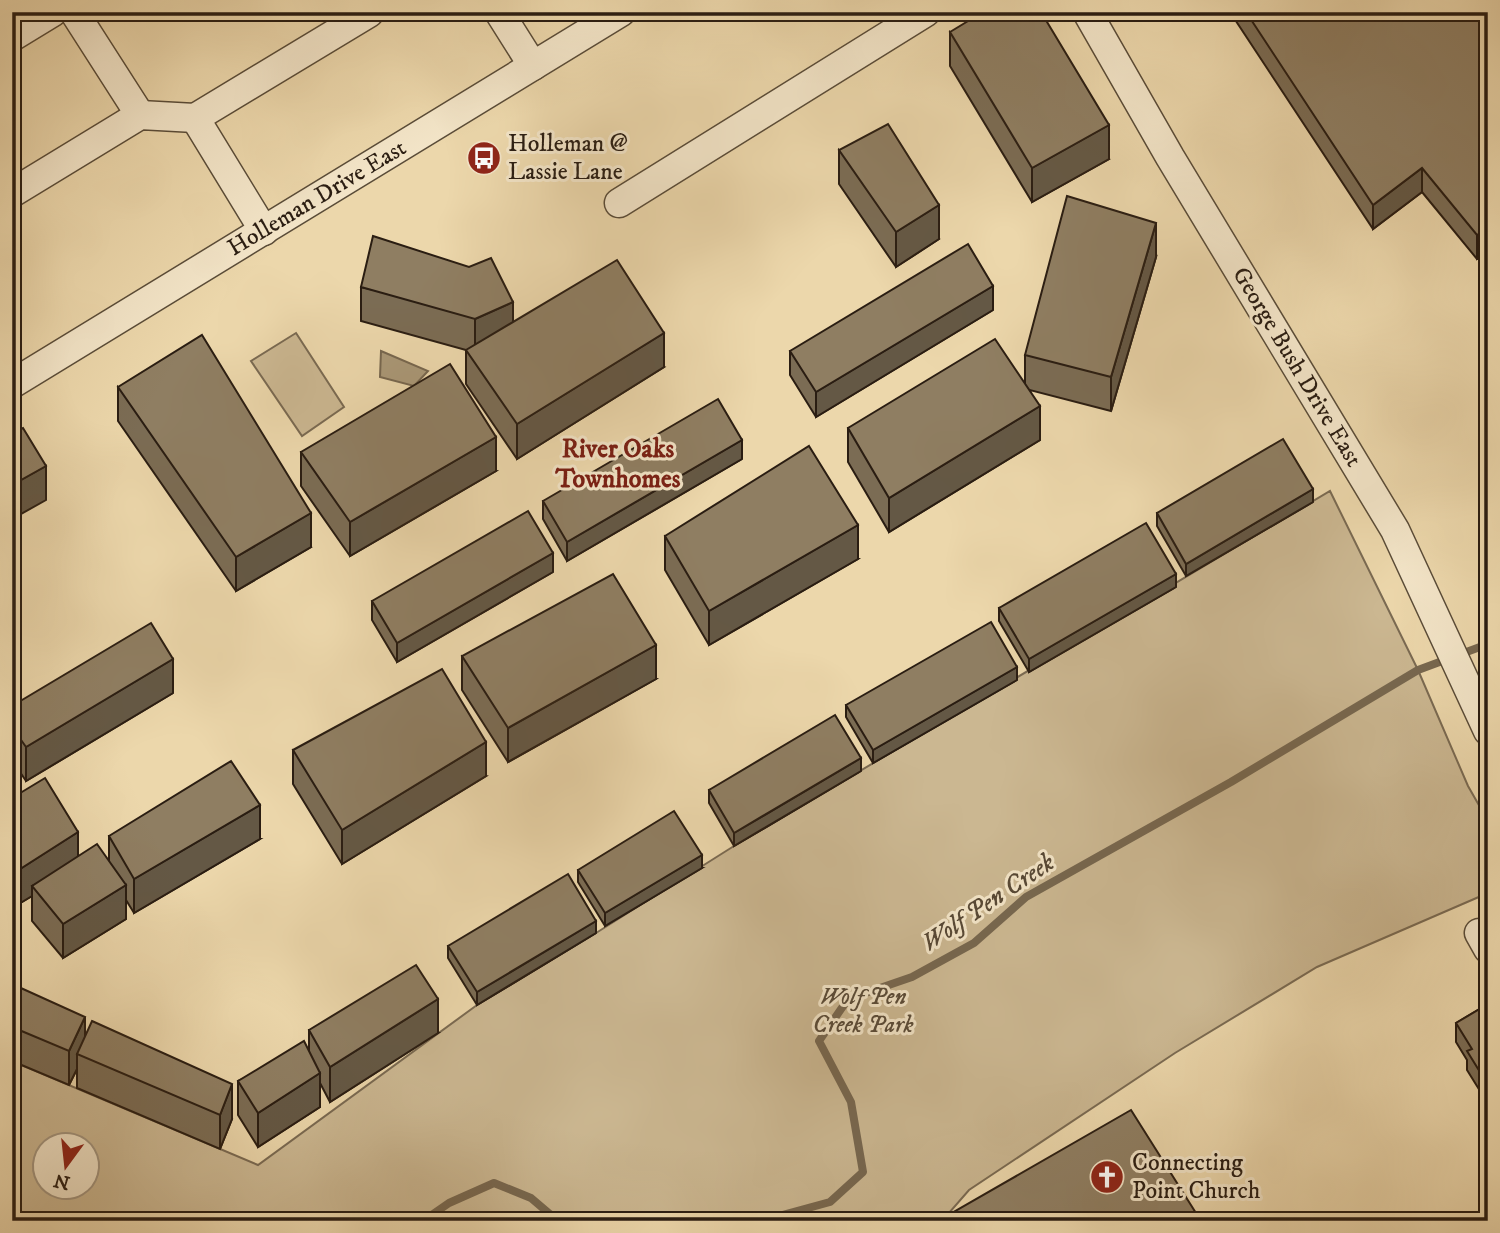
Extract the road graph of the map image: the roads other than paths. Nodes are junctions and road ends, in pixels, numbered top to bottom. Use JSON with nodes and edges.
{"nodes":[{"id":1,"x":53,"y":12,"type":"edge"},
{"id":2,"x":74,"y":12,"type":"edge"},
{"id":3,"x":499,"y":12,"type":"edge"},
{"id":4,"x":621,"y":12,"type":"edge"},
{"id":5,"x":926,"y":12,"type":"edge"},
{"id":6,"x":1087,"y":12,"type":"edge"},
{"id":7,"x":369,"y":13,"type":"edge"},
{"id":8,"x":12,"y":37,"type":"edge"},
{"id":9,"x":533,"y":66,"type":"junction"},
{"id":10,"x":140,"y":115,"type":"junction"},
{"id":11,"x":195,"y":118,"type":"junction"},
{"id":12,"x":12,"y":193,"type":"edge"},
{"id":13,"x":618,"y":202,"type":"dead end"},
{"id":14,"x":264,"y":231,"type":"junction"},
{"id":15,"x":12,"y":384,"type":"edge"},
{"id":16,"x":1488,"y":731,"type":"edge"}],
"edges":[{"from":1,"to":8,"type":"street"},
{"from":2,"to":10,"type":"street"},
{"from":3,"to":9,"type":"street"},
{"from":4,"to":9,"type":"street","name":"Holleman Drive East"},
{"from":5,"to":13,"type":"street"},
{"from":6,"to":16,"type":"street","name":"George Bush Drive East"},
{"from":7,"to":11,"type":"street"},
{"from":9,"to":14,"type":"street","name":"Holleman Drive East"},
{"from":10,"to":11,"type":"street"},
{"from":10,"to":12,"type":"street"},
{"from":11,"to":14,"type":"street"},
{"from":14,"to":15,"type":"street","name":"Holleman Drive East"}]}
